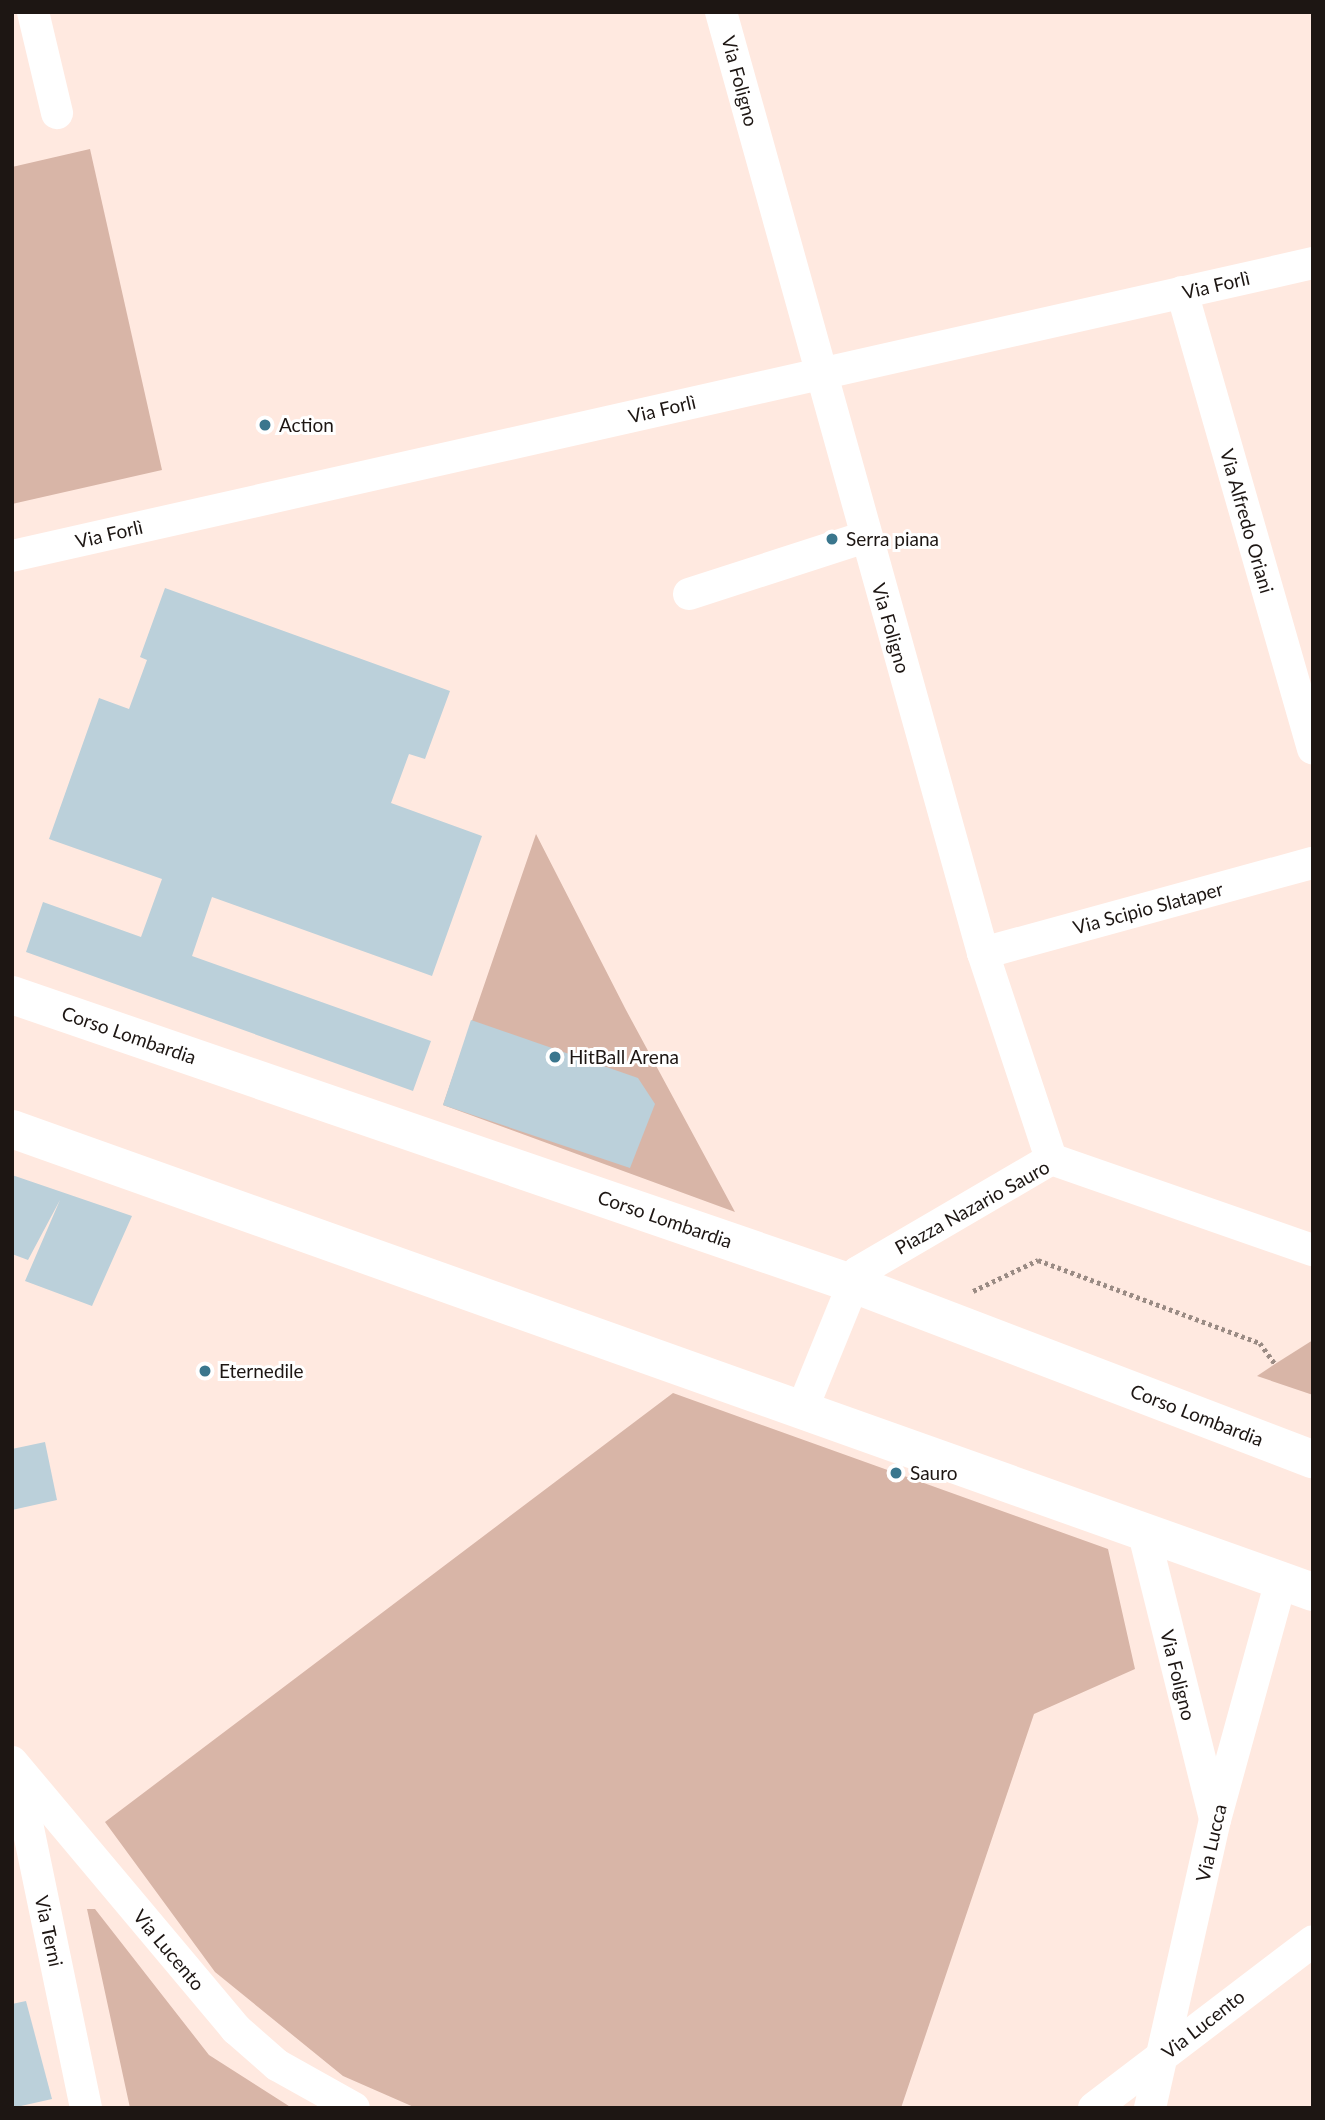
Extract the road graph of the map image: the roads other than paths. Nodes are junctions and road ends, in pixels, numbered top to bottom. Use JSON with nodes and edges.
{"nodes":[{"id":1,"x":33,"y":12,"type":"edge"},
{"id":2,"x":720,"y":12,"type":"edge"},
{"id":3,"x":57,"y":113,"type":"dead end"},
{"id":4,"x":1313,"y":263,"type":"edge"},
{"id":5,"x":1182,"y":292,"type":"junction"},
{"id":6,"x":820,"y":374,"type":"junction"},
{"id":7,"x":866,"y":537,"type":"junction"},
{"id":8,"x":12,"y":556,"type":"edge"},
{"id":9,"x":689,"y":594,"type":"dead end"},
{"id":10,"x":1313,"y":749,"type":"edge"},
{"id":11,"x":1313,"y":863,"type":"edge"},
{"id":12,"x":983,"y":953,"type":"junction"},
{"id":13,"x":12,"y":995,"type":"edge"},
{"id":14,"x":12,"y":1129,"type":"edge"},
{"id":15,"x":1051,"y":1159,"type":"junction"},
{"id":16,"x":1313,"y":1250,"type":"edge"},
{"id":17,"x":851,"y":1283,"type":"junction"},
{"id":18,"x":801,"y":1412,"type":"junction"},
{"id":19,"x":1313,"y":1459,"type":"edge"},
{"id":20,"x":1143,"y":1530,"type":"junction"},
{"id":21,"x":1297,"y":1587,"type":"edge"},
{"id":22,"x":13,"y":1761,"type":"edge"},
{"id":23,"x":1215,"y":1820,"type":"junction"},
{"id":24,"x":1313,"y":1941,"type":"edge"},
{"id":25,"x":1164,"y":2054,"type":"junction"},
{"id":26,"x":86,"y":2108,"type":"edge"},
{"id":27,"x":354,"y":2108,"type":"edge"},
{"id":28,"x":1094,"y":2108,"type":"edge"},
{"id":29,"x":1150,"y":2108,"type":"edge"}],
"edges":[{"from":1,"to":3,"type":"street"},
{"from":2,"to":6,"type":"street","name":"Via Foligno"},
{"from":4,"to":5,"type":"street","name":"Via Forlì"},
{"from":5,"to":6,"type":"street","name":"Via Forlì"},
{"from":5,"to":10,"type":"street","name":"Via Alfredo Oriani"},
{"from":6,"to":7,"type":"street","name":"Via Foligno"},
{"from":6,"to":8,"type":"street","name":"Via Forlì"},
{"from":7,"to":9,"type":"street"},
{"from":7,"to":12,"type":"street","name":"Via Foligno"},
{"from":11,"to":12,"type":"street","name":"Via Scipio Slataper"},
{"from":12,"to":15,"type":"street","name":"Via Foligno"},
{"from":13,"to":17,"type":"street","name":"Corso Lombardia"},
{"from":14,"to":18,"type":"street"},
{"from":15,"to":16,"type":"street","name":"Piazza Nazario Sauro"},
{"from":15,"to":17,"type":"street","name":"Piazza Nazario Sauro"},
{"from":17,"to":18,"type":"street","name":"Piazza Nazario Sauro"},
{"from":17,"to":19,"type":"street","name":"Corso Lombardia"},
{"from":18,"to":20,"type":"street"},
{"from":20,"to":21,"type":"street"},
{"from":20,"to":23,"type":"street","name":"Via Foligno"},
{"from":21,"to":23,"type":"street","name":"Via Lucca"},
{"from":22,"to":26,"type":"street","name":"Via Terni"},
{"from":22,"to":27,"type":"street","name":"Via Lucento"},
{"from":23,"to":25,"type":"street","name":"Via Lucca"},
{"from":24,"to":25,"type":"street","name":"Via Lucento"},
{"from":25,"to":28,"type":"street","name":"Via Lucento"},
{"from":25,"to":29,"type":"street","name":"Via Lucca"}]}
